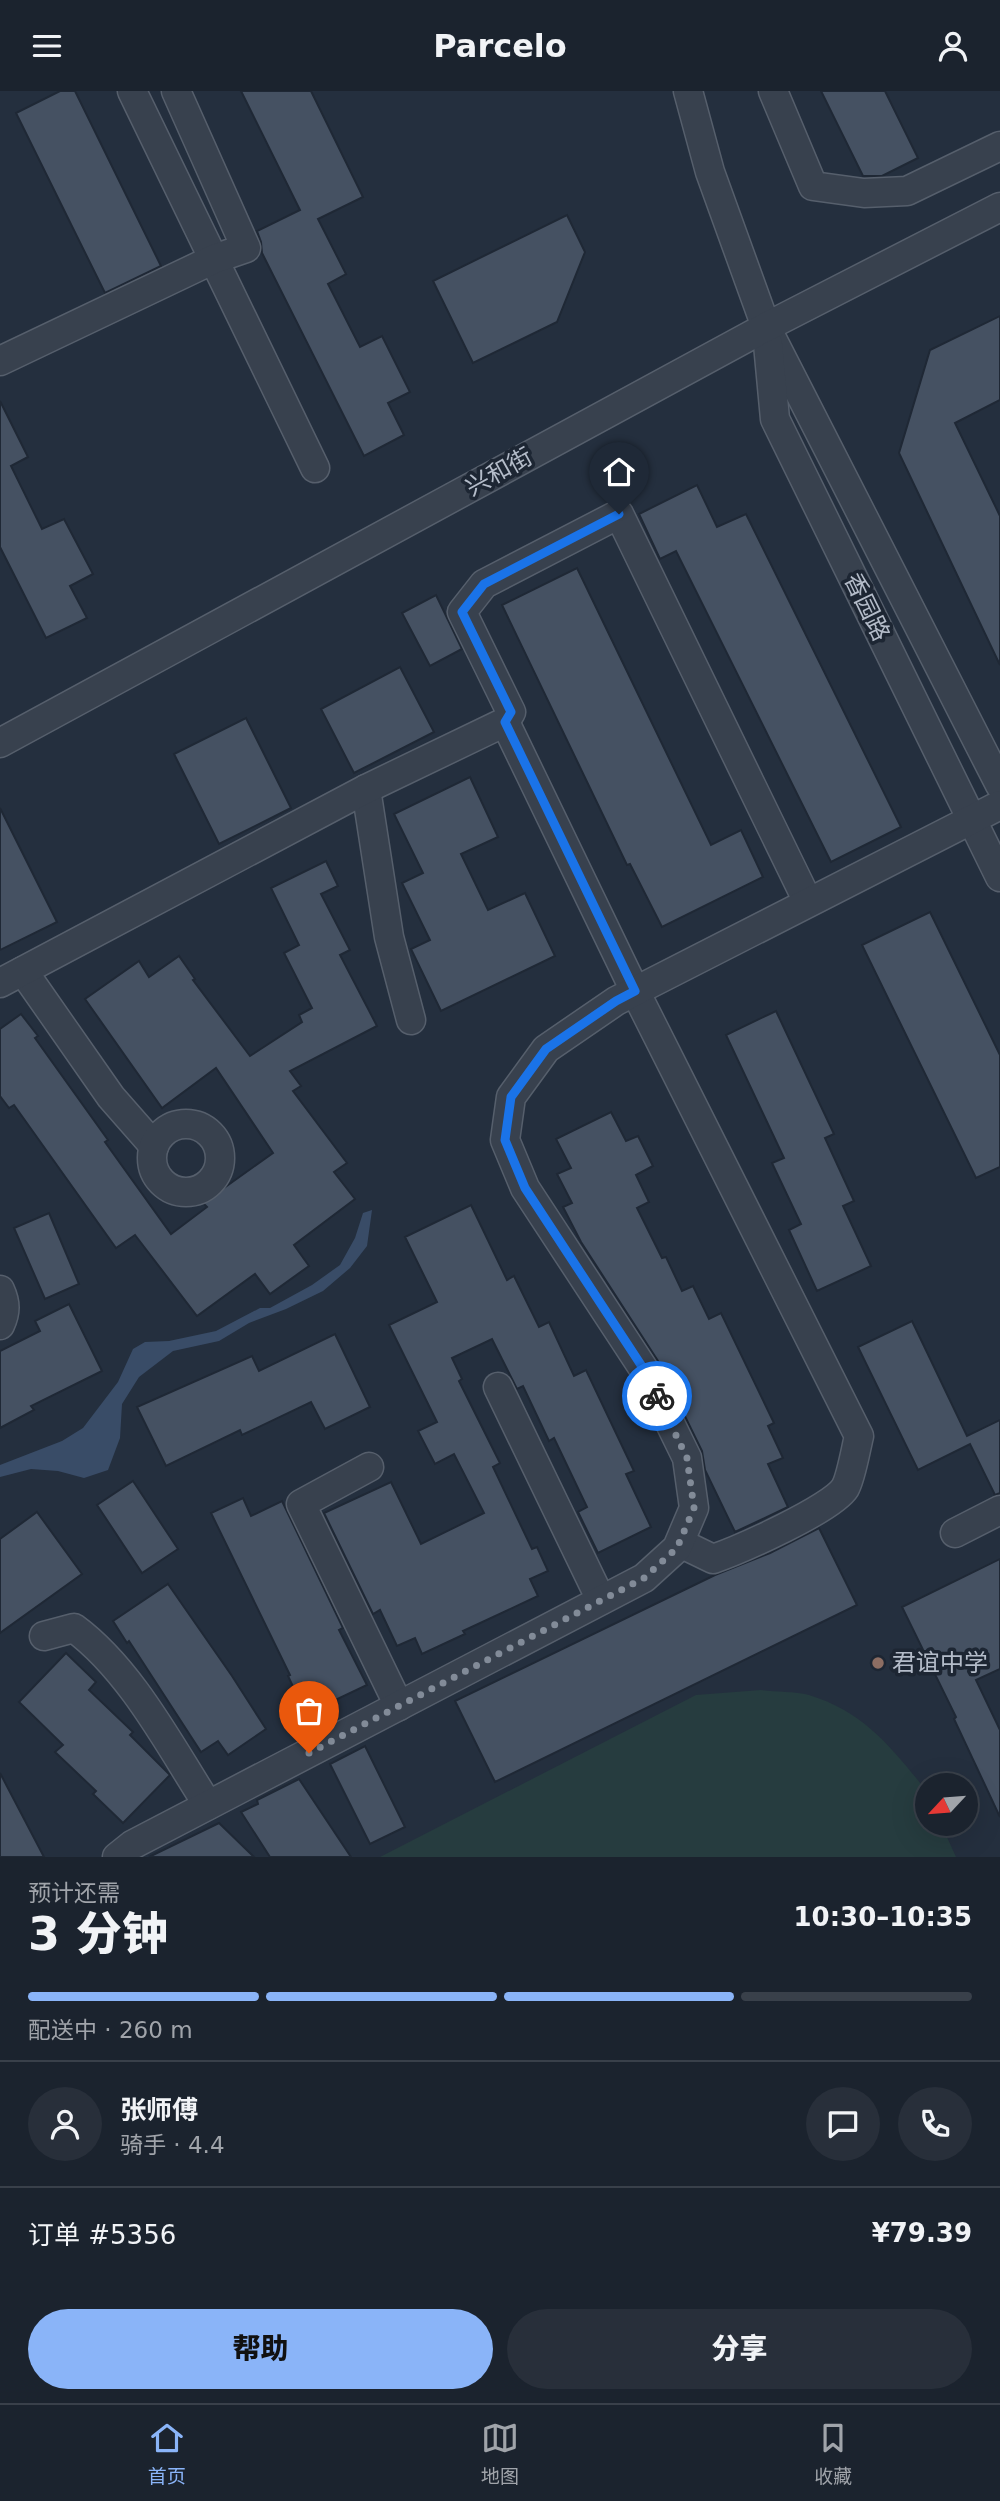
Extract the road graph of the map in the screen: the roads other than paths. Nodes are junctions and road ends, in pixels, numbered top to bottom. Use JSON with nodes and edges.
{"nodes":[{"id":1,"x":132,"y":91,"type":"edge"},
{"id":2,"x":176,"y":91,"type":"edge"},
{"id":3,"x":688,"y":91,"type":"edge"},
{"id":4,"x":773,"y":91,"type":"edge"},
{"id":5,"x":1000,"y":146,"type":"edge"},
{"id":6,"x":1000,"y":207,"type":"edge"},
{"id":7,"x":214,"y":259,"type":"junction"},
{"id":8,"x":766,"y":327,"type":"junction"},
{"id":9,"x":0,"y":361,"type":"edge"},
{"id":10,"x":315,"y":468,"type":"dead end"},
{"id":11,"x":505,"y":722,"type":"junction"},
{"id":12,"x":0,"y":743,"type":"edge"},
{"id":13,"x":1000,"y":785,"type":"edge"},
{"id":14,"x":366,"y":789,"type":"junction"},
{"id":15,"x":1000,"y":805,"type":"edge"},
{"id":16,"x":1000,"y":877,"type":"edge"},
{"id":17,"x":808,"y":902,"type":"junction"},
{"id":18,"x":11,"y":977,"type":"edge"},
{"id":19,"x":635,"y":991,"type":"junction"},
{"id":20,"x":411,"y":1020,"type":"dead end"},
{"id":21,"x":154,"y":1146,"type":"dead end"},
{"id":22,"x":0,"y":1290,"type":"edge"},
{"id":23,"x":0,"y":1325,"type":"edge"},
{"id":24,"x":498,"y":1387,"type":"dead end"},
{"id":25,"x":369,"y":1467,"type":"dead end"},
{"id":26,"x":1000,"y":1510,"type":"edge"},
{"id":27,"x":956,"y":1533,"type":"dead end"},
{"id":28,"x":680,"y":1543,"type":"junction"},
{"id":29,"x":601,"y":1600,"type":"junction"},
{"id":30,"x":44,"y":1636,"type":"dead end"},
{"id":31,"x":399,"y":1706,"type":"junction"},
{"id":32,"x":208,"y":1805,"type":"junction"},
{"id":33,"x":117,"y":1857,"type":"edge"}],
"edges":[{"from":1,"to":7,"type":"street"},
{"from":2,"to":7,"type":"street"},
{"from":3,"to":8,"type":"street","name":"香园路"},
{"from":4,"to":5,"type":"street"},
{"from":6,"to":8,"type":"street","name":"兴和街"},
{"from":7,"to":9,"type":"street"},
{"from":7,"to":10,"type":"street"},
{"from":8,"to":12,"type":"street","name":"兴和街"},
{"from":8,"to":13,"type":"street","name":"香园路"},
{"from":8,"to":16,"type":"street","name":"香园路"},
{"from":11,"to":14,"type":"street"},
{"from":11,"to":17,"type":"street"},
{"from":11,"to":19,"type":"street"},
{"from":14,"to":18,"type":"street"},
{"from":14,"to":20,"type":"street"},
{"from":15,"to":17,"type":"street"},
{"from":17,"to":19,"type":"street"},
{"from":18,"to":21,"type":"street"},
{"from":19,"to":28,"type":"street"},
{"from":19,"to":28,"type":"street"},
{"from":22,"to":23,"type":"street"},
{"from":24,"to":29,"type":"street"},
{"from":25,"to":31,"type":"street"},
{"from":26,"to":27,"type":"street"},
{"from":28,"to":29,"type":"street"},
{"from":29,"to":31,"type":"street"},
{"from":30,"to":32,"type":"street"},
{"from":31,"to":32,"type":"street"},
{"from":32,"to":33,"type":"street"}]}
